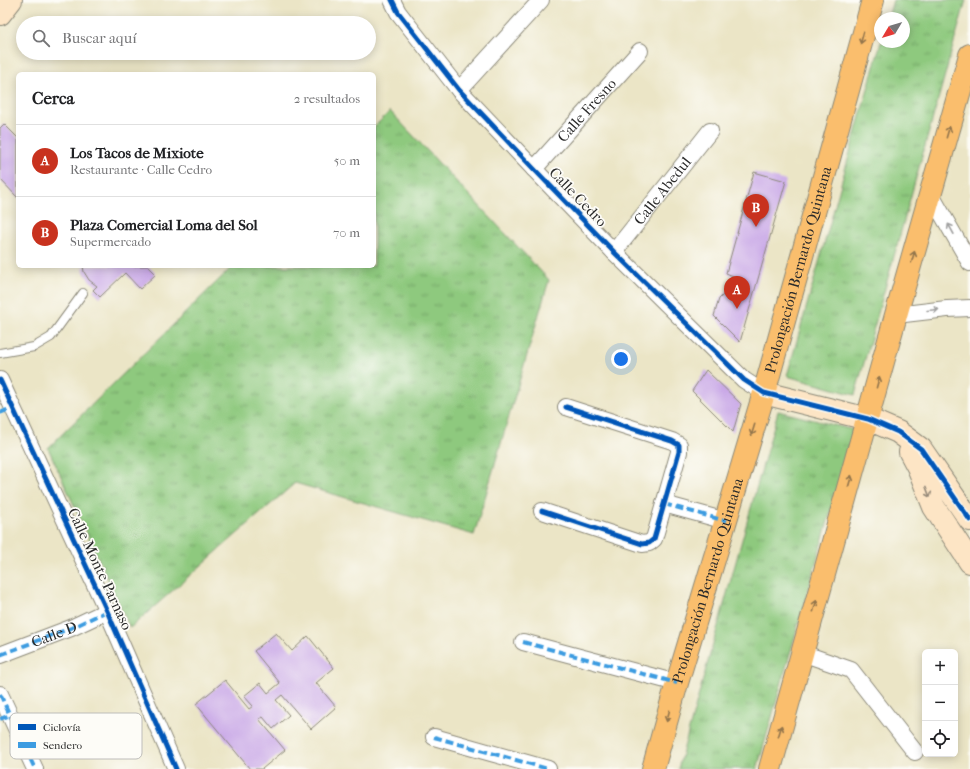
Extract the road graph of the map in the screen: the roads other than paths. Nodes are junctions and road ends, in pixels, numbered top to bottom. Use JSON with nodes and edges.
{"nodes":[{"id":1,"x":11,"y":0,"type":"edge"},
{"id":2,"x":392,"y":0,"type":"edge"},
{"id":3,"x":541,"y":0,"type":"edge"},
{"id":4,"x":873,"y":0,"type":"edge"},
{"id":5,"x":0,"y":14,"type":"edge"},
{"id":6,"x":640,"y":51,"type":"dead end"},
{"id":7,"x":970,"y":55,"type":"edge"},
{"id":8,"x":459,"y":90,"type":"junction"},
{"id":9,"x":710,"y":130,"type":"dead end"},
{"id":10,"x":534,"y":169,"type":"junction"},
{"id":11,"x":930,"y":195,"type":"junction"},
{"id":12,"x":614,"y":252,"type":"junction"},
{"id":13,"x":970,"y":263,"type":"edge"},
{"id":14,"x":83,"y":293,"type":"dead end"},
{"id":15,"x":970,"y":308,"type":"edge"},
{"id":16,"x":896,"y":314,"type":"junction"},
{"id":17,"x":0,"y":353,"type":"edge"},
{"id":18,"x":0,"y":380,"type":"edge"},
{"id":19,"x":764,"y":393,"type":"junction"},
{"id":20,"x":566,"y":407,"type":"dead end"},
{"id":21,"x":6,"y":410,"type":"edge"},
{"id":22,"x":868,"y":419,"type":"junction"},
{"id":23,"x":898,"y":432,"type":"junction"},
{"id":24,"x":664,"y":504,"type":"junction"},
{"id":25,"x":542,"y":511,"type":"dead end"},
{"id":26,"x":970,"y":520,"type":"edge"},
{"id":27,"x":726,"y":521,"type":"junction"},
{"id":28,"x":970,"y":562,"type":"edge"},
{"id":29,"x":107,"y":611,"type":"junction"},
{"id":30,"x":523,"y":642,"type":"dead end"},
{"id":31,"x":802,"y":653,"type":"junction"},
{"id":32,"x":0,"y":655,"type":"edge"},
{"id":33,"x":677,"y":683,"type":"junction"},
{"id":34,"x":0,"y":694,"type":"edge"},
{"id":35,"x":5,"y":717,"type":"edge"},
{"id":36,"x":10,"y":726,"type":"edge"},
{"id":37,"x":434,"y":737,"type":"dead end"},
{"id":38,"x":915,"y":752,"type":"dead end"},
{"id":39,"x":29,"y":759,"type":"edge"},
{"id":40,"x":35,"y":769,"type":"edge"},
{"id":41,"x":176,"y":769,"type":"edge"},
{"id":42,"x":548,"y":769,"type":"edge"},
{"id":43,"x":653,"y":769,"type":"edge"},
{"id":44,"x":770,"y":769,"type":"edge"}],
"edges":[{"from":1,"to":5,"type":"street"},
{"from":2,"to":8,"type":"street","name":"Calle Cedro"},
{"from":3,"to":8,"type":"street"},
{"from":4,"to":19,"type":"main road","name":"Prolongación Bernardo Quintana","one_way":true},
{"from":6,"to":10,"type":"street","name":"Calle Fresno"},
{"from":11,"to":7,"type":"main road","one_way":true},
{"from":8,"to":10,"type":"street","name":"Calle Cedro"},
{"from":9,"to":12,"type":"street","name":"Calle Abedul"},
{"from":10,"to":12,"type":"street","name":"Calle Cedro"},
{"from":13,"to":11,"type":"street","one_way":true},
{"from":16,"to":11,"type":"main road","one_way":true},
{"from":12,"to":19,"type":"street","name":"Calle Cedro"},
{"from":14,"to":17,"type":"lane"},
{"from":16,"to":15,"type":"street","one_way":true},
{"from":22,"to":16,"type":"main road","one_way":true},
{"from":18,"to":21,"type":"street","name":"Calle Monte Parnaso"},
{"from":19,"to":22,"type":"street"},
{"from":19,"to":27,"type":"main road","name":"Prolongación Bernardo Quintana","one_way":true},
{"from":20,"to":24,"type":"street"},
{"from":21,"to":29,"type":"street","name":"Calle Monte Parnaso"},
{"from":22,"to":23,"type":"street"},
{"from":31,"to":22,"type":"main road","one_way":true},
{"from":23,"to":26,"type":"street"},
{"from":23,"to":28,"type":"street","one_way":true},
{"from":24,"to":25,"type":"street"},
{"from":24,"to":27,"type":"street"},
{"from":27,"to":33,"type":"main road","name":"Prolongación Bernardo Quintana"},
{"from":29,"to":32,"type":"street","name":"Calle D"},
{"from":29,"to":41,"type":"street","name":"Calle Monte Parnaso"},
{"from":30,"to":33,"type":"street"},
{"from":31,"to":38,"type":"street"},
{"from":44,"to":31,"type":"main road","one_way":true},
{"from":33,"to":43,"type":"main road","name":"Prolongación Bernardo Quintana","one_way":true},
{"from":34,"to":35,"type":"street"},
{"from":35,"to":36,"type":"street"},
{"from":37,"to":42,"type":"street"},
{"from":39,"to":40,"type":"street"}]}
